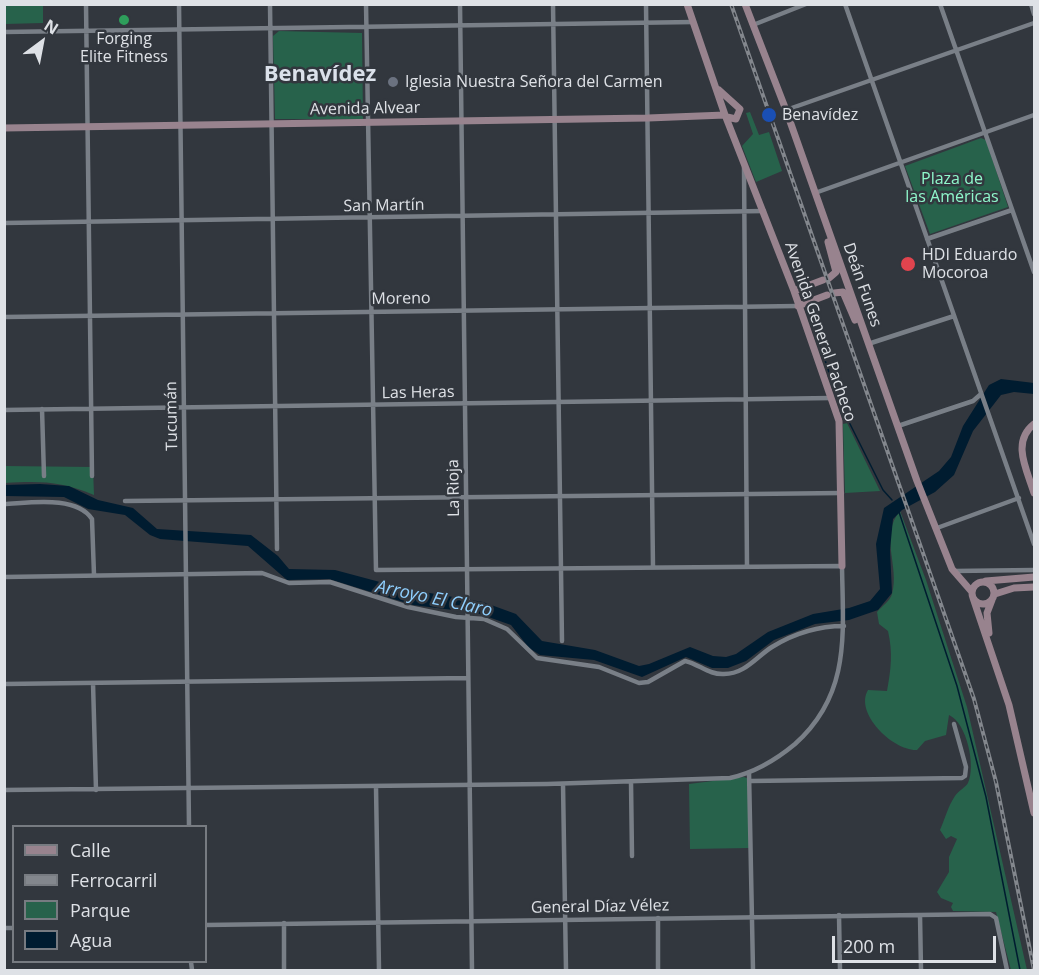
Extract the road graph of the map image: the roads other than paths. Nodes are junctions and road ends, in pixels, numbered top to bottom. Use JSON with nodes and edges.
{"nodes":[{"id":1,"x":86,"y":4,"type":"edge"},
{"id":2,"x":178,"y":4,"type":"edge"},
{"id":3,"x":270,"y":4,"type":"edge"},
{"id":4,"x":366,"y":4,"type":"edge"},
{"id":5,"x":460,"y":4,"type":"edge"},
{"id":6,"x":553,"y":4,"type":"edge"},
{"id":7,"x":646,"y":4,"type":"edge"},
{"id":8,"x":687,"y":4,"type":"edge"},
{"id":9,"x":746,"y":4,"type":"edge"},
{"id":10,"x":806,"y":4,"type":"edge"},
{"id":11,"x":845,"y":4,"type":"edge"},
{"id":12,"x":940,"y":4,"type":"edge"},
{"id":13,"x":1031,"y":4,"type":"edge"},
{"id":14,"x":1035,"y":15,"type":"edge"},
{"id":15,"x":694,"y":22,"type":"junction"},
{"id":16,"x":646,"y":23,"type":"junction"},
{"id":17,"x":1035,"y":23,"type":"edge"},
{"id":18,"x":553,"y":24,"type":"junction"},
{"id":19,"x":753,"y":24,"type":"junction"},
{"id":20,"x":460,"y":26,"type":"junction"},
{"id":21,"x":366,"y":27,"type":"junction"},
{"id":22,"x":270,"y":28,"type":"junction"},
{"id":23,"x":179,"y":29,"type":"junction"},
{"id":24,"x":86,"y":31,"type":"junction"},
{"id":25,"x":4,"y":32,"type":"edge"},
{"id":26,"x":957,"y":50,"type":"junction"},
{"id":27,"x":871,"y":81,"type":"junction"},
{"id":28,"x":718,"y":88,"type":"junction"},
{"id":29,"x":733,"y":103,"type":"junction"},
{"id":30,"x":786,"y":110,"type":"junction"},
{"id":31,"x":725,"y":115,"type":"junction"},
{"id":32,"x":1035,"y":115,"type":"edge"},
{"id":33,"x":738,"y":117,"type":"junction"},
{"id":34,"x":648,"y":118,"type":"junction"},
{"id":35,"x":555,"y":120,"type":"junction"},
{"id":36,"x":460,"y":121,"type":"junction"},
{"id":37,"x":367,"y":122,"type":"junction"},
{"id":38,"x":273,"y":123,"type":"junction"},
{"id":39,"x":180,"y":125,"type":"junction"},
{"id":40,"x":87,"y":127,"type":"junction"},
{"id":41,"x":4,"y":128,"type":"edge"},
{"id":42,"x":985,"y":134,"type":"junction"},
{"id":43,"x":738,"y":144,"type":"junction"},
{"id":44,"x":745,"y":162,"type":"junction"},
{"id":45,"x":901,"y":164,"type":"junction"},
{"id":46,"x":814,"y":193,"type":"junction"},
{"id":47,"x":1012,"y":210,"type":"junction"},
{"id":48,"x":764,"y":211,"type":"junction"},
{"id":49,"x":743,"y":212,"type":"junction"},
{"id":50,"x":556,"y":215,"type":"junction"},
{"id":51,"x":650,"y":215,"type":"junction"},
{"id":52,"x":462,"y":216,"type":"junction"},
{"id":53,"x":368,"y":218,"type":"junction"},
{"id":54,"x":273,"y":220,"type":"junction"},
{"id":55,"x":181,"y":221,"type":"junction"},
{"id":56,"x":88,"y":222,"type":"junction"},
{"id":57,"x":4,"y":223,"type":"edge"},
{"id":58,"x":830,"y":235,"type":"junction"},
{"id":59,"x":927,"y":239,"type":"junction"},
{"id":60,"x":1035,"y":272,"type":"edge"},
{"id":61,"x":794,"y":291,"type":"junction"},
{"id":62,"x":744,"y":306,"type":"junction"},
{"id":63,"x":798,"y":306,"type":"junction"},
{"id":64,"x":651,"y":308,"type":"junction"},
{"id":65,"x":557,"y":309,"type":"junction"},
{"id":66,"x":464,"y":310,"type":"junction"},
{"id":67,"x":370,"y":312,"type":"junction"},
{"id":68,"x":274,"y":313,"type":"junction"},
{"id":69,"x":183,"y":314,"type":"junction"},
{"id":70,"x":4,"y":316,"type":"edge"},
{"id":71,"x":89,"y":316,"type":"junction"},
{"id":72,"x":954,"y":316,"type":"junction"},
{"id":73,"x":868,"y":345,"type":"junction"},
{"id":74,"x":981,"y":394,"type":"junction"},
{"id":75,"x":831,"y":398,"type":"junction"},
{"id":76,"x":746,"y":400,"type":"junction"},
{"id":77,"x":559,"y":402,"type":"junction"},
{"id":78,"x":653,"y":402,"type":"junction"},
{"id":79,"x":465,"y":404,"type":"junction"},
{"id":80,"x":276,"y":406,"type":"junction"},
{"id":81,"x":371,"y":406,"type":"junction"},
{"id":82,"x":184,"y":407,"type":"junction"},
{"id":83,"x":42,"y":409,"type":"junction"},
{"id":84,"x":91,"y":409,"type":"junction"},
{"id":85,"x":4,"y":410,"type":"edge"},
{"id":86,"x":1035,"y":424,"type":"edge"},
{"id":87,"x":898,"y":426,"type":"junction"},
{"id":88,"x":44,"y":476,"type":"dead end"},
{"id":89,"x":92,"y":476,"type":"dead end"},
{"id":90,"x":747,"y":493,"type":"junction"},
{"id":91,"x":842,"y":493,"type":"junction"},
{"id":92,"x":1035,"y":493,"type":"edge"},
{"id":93,"x":653,"y":495,"type":"junction"},
{"id":94,"x":560,"y":496,"type":"junction"},
{"id":95,"x":467,"y":497,"type":"junction"},
{"id":96,"x":1019,"y":498,"type":"junction"},
{"id":97,"x":373,"y":499,"type":"junction"},
{"id":98,"x":125,"y":501,"type":"dead end"},
{"id":99,"x":186,"y":501,"type":"junction"},
{"id":100,"x":276,"y":501,"type":"junction"},
{"id":101,"x":4,"y":504,"type":"edge"},
{"id":102,"x":937,"y":528,"type":"junction"},
{"id":103,"x":1035,"y":544,"type":"edge"},
{"id":104,"x":277,"y":549,"type":"dead end"},
{"id":105,"x":842,"y":566,"type":"junction"},
{"id":106,"x":654,"y":567,"type":"junction"},
{"id":107,"x":747,"y":567,"type":"junction"},
{"id":108,"x":560,"y":568,"type":"junction"},
{"id":109,"x":467,"y":570,"type":"junction"},
{"id":110,"x":1035,"y":570,"type":"edge"},
{"id":111,"x":955,"y":573,"type":"junction"},
{"id":112,"x":187,"y":574,"type":"junction"},
{"id":113,"x":94,"y":576,"type":"junction"},
{"id":114,"x":4,"y":577,"type":"edge"},
{"id":115,"x":1035,"y":577,"type":"edge"},
{"id":116,"x":981,"y":582,"type":"junction"},
{"id":117,"x":1034,"y":587,"type":"edge"},
{"id":118,"x":973,"y":595,"type":"junction"},
{"id":119,"x":994,"y":596,"type":"junction"},
{"id":120,"x":467,"y":615,"type":"junction"},
{"id":121,"x":843,"y":625,"type":"junction"},
{"id":122,"x":562,"y":641,"type":"dead end"},
{"id":123,"x":992,"y":650,"type":"junction"},
{"id":124,"x":468,"y":678,"type":"junction"},
{"id":125,"x":187,"y":681,"type":"junction"},
{"id":126,"x":93,"y":682,"type":"junction"},
{"id":127,"x":4,"y":684,"type":"edge"},
{"id":128,"x":954,"y":724,"type":"dead end"},
{"id":129,"x":749,"y":772,"type":"junction"},
{"id":130,"x":751,"y":781,"type":"junction"},
{"id":131,"x":631,"y":782,"type":"junction"},
{"id":132,"x":563,"y":784,"type":"junction"},
{"id":133,"x":470,"y":785,"type":"junction"},
{"id":134,"x":376,"y":787,"type":"junction"},
{"id":135,"x":188,"y":789,"type":"junction"},
{"id":136,"x":4,"y":790,"type":"edge"},
{"id":137,"x":96,"y":790,"type":"junction"},
{"id":138,"x":1035,"y":813,"type":"edge"},
{"id":139,"x":189,"y":825,"type":"edge"},
{"id":140,"x":632,"y":856,"type":"dead end"},
{"id":141,"x":839,"y":915,"type":"junction"},
{"id":142,"x":920,"y":915,"type":"junction"},
{"id":143,"x":752,"y":917,"type":"junction"},
{"id":144,"x":658,"y":918,"type":"junction"},
{"id":145,"x":471,"y":920,"type":"junction"},
{"id":146,"x":565,"y":920,"type":"junction"},
{"id":147,"x":378,"y":922,"type":"junction"},
{"id":148,"x":284,"y":923,"type":"junction"},
{"id":149,"x":207,"y":925,"type":"edge"},
{"id":150,"x":284,"y":970,"type":"edge"},
{"id":151,"x":379,"y":970,"type":"edge"},
{"id":152,"x":472,"y":970,"type":"edge"},
{"id":153,"x":566,"y":970,"type":"edge"},
{"id":154,"x":658,"y":970,"type":"edge"},
{"id":155,"x":753,"y":970,"type":"edge"},
{"id":156,"x":840,"y":970,"type":"edge"},
{"id":157,"x":921,"y":970,"type":"edge"},
{"id":158,"x":1007,"y":970,"type":"edge"}],
"edges":[{"from":1,"to":24,"type":"street"},
{"from":2,"to":23,"type":"street","name":"Tucumán"},
{"from":3,"to":22,"type":"street"},
{"from":4,"to":21,"type":"street"},
{"from":5,"to":20,"type":"street","name":"La Rioja"},
{"from":6,"to":18,"type":"street"},
{"from":7,"to":16,"type":"street"},
{"from":8,"to":15,"type":"street","name":"Avenida General Pacheco"},
{"from":9,"to":19,"type":"street","name":"Deán Funes"},
{"from":10,"to":19,"type":"street"},
{"from":11,"to":27,"type":"street"},
{"from":12,"to":26,"type":"street"},
{"from":13,"to":14,"type":"street"},
{"from":15,"to":16,"type":"street"},
{"from":15,"to":28,"type":"street","name":"Avenida General Pacheco"},
{"from":16,"to":18,"type":"street"},
{"from":16,"to":34,"type":"street"},
{"from":17,"to":26,"type":"street"},
{"from":18,"to":20,"type":"street"},
{"from":18,"to":35,"type":"street"},
{"from":19,"to":30,"type":"street","name":"Deán Funes"},
{"from":20,"to":21,"type":"street"},
{"from":20,"to":36,"type":"street","name":"La Rioja"},
{"from":21,"to":22,"type":"street"},
{"from":21,"to":37,"type":"street"},
{"from":22,"to":23,"type":"street"},
{"from":22,"to":38,"type":"street"},
{"from":23,"to":24,"type":"street"},
{"from":23,"to":39,"type":"street","name":"Tucumán"},
{"from":24,"to":25,"type":"street"},
{"from":24,"to":40,"type":"street"},
{"from":26,"to":27,"type":"street"},
{"from":26,"to":42,"type":"street"},
{"from":27,"to":30,"type":"street"},
{"from":27,"to":45,"type":"street"},
{"from":28,"to":29,"type":"street","name":"Avenida General Pacheco"},
{"from":28,"to":31,"type":"street","name":"Avenida General Pacheco"},
{"from":29,"to":31,"type":"street"},
{"from":29,"to":33,"type":"street"},
{"from":30,"to":46,"type":"street","name":"Deán Funes"},
{"from":31,"to":33,"type":"street"},
{"from":31,"to":34,"type":"street","name":"Avenida Alvear"},
{"from":31,"to":43,"type":"street","name":"Avenida General Pacheco"},
{"from":32,"to":42,"type":"street"},
{"from":33,"to":43,"type":"street"},
{"from":34,"to":35,"type":"street","name":"Avenida Alvear"},
{"from":34,"to":51,"type":"street"},
{"from":35,"to":36,"type":"street","name":"Avenida Alvear"},
{"from":35,"to":50,"type":"street"},
{"from":36,"to":37,"type":"street","name":"Avenida Alvear"},
{"from":36,"to":52,"type":"street","name":"La Rioja"},
{"from":37,"to":38,"type":"street","name":"Avenida Alvear"},
{"from":37,"to":53,"type":"street"},
{"from":38,"to":39,"type":"street","name":"Avenida Alvear"},
{"from":38,"to":54,"type":"street"},
{"from":39,"to":40,"type":"street","name":"Avenida Alvear"},
{"from":39,"to":55,"type":"street","name":"Tucumán"},
{"from":40,"to":41,"type":"street","name":"Avenida Alvear"},
{"from":40,"to":56,"type":"street"},
{"from":42,"to":45,"type":"street"},
{"from":42,"to":47,"type":"street"},
{"from":43,"to":44,"type":"street","name":"Avenida General Pacheco"},
{"from":44,"to":48,"type":"street","name":"Avenida General Pacheco"},
{"from":44,"to":49,"type":"street"},
{"from":45,"to":46,"type":"street"},
{"from":45,"to":59,"type":"street"},
{"from":46,"to":58,"type":"street","name":"Deán Funes"},
{"from":47,"to":59,"type":"street"},
{"from":47,"to":60,"type":"street"},
{"from":48,"to":49,"type":"street","name":"San Martín"},
{"from":48,"to":61,"type":"street","name":"Avenida General Pacheco"},
{"from":49,"to":51,"type":"street","name":"San Martín"},
{"from":49,"to":62,"type":"street"},
{"from":50,"to":51,"type":"street","name":"San Martín"},
{"from":50,"to":52,"type":"street","name":"San Martín"},
{"from":50,"to":65,"type":"street"},
{"from":51,"to":64,"type":"street"},
{"from":52,"to":53,"type":"street","name":"San Martín"},
{"from":52,"to":66,"type":"street","name":"La Rioja"},
{"from":53,"to":54,"type":"street","name":"San Martín"},
{"from":53,"to":67,"type":"street"},
{"from":54,"to":55,"type":"street","name":"San Martín"},
{"from":54,"to":68,"type":"street"},
{"from":55,"to":56,"type":"street","name":"San Martín"},
{"from":55,"to":69,"type":"street","name":"Tucumán"},
{"from":56,"to":57,"type":"street","name":"San Martín"},
{"from":56,"to":71,"type":"street"},
{"from":58,"to":61,"type":"street"},
{"from":58,"to":73,"type":"street","name":"Deán Funes"},
{"from":59,"to":72,"type":"street"},
{"from":61,"to":63,"type":"street","name":"Avenida General Pacheco"},
{"from":62,"to":63,"type":"street","name":"Moreno"},
{"from":62,"to":64,"type":"street","name":"Moreno"},
{"from":62,"to":76,"type":"street"},
{"from":63,"to":73,"type":"street"},
{"from":63,"to":75,"type":"street","name":"Avenida General Pacheco"},
{"from":64,"to":65,"type":"street","name":"Moreno"},
{"from":64,"to":78,"type":"street"},
{"from":65,"to":66,"type":"street","name":"Moreno"},
{"from":65,"to":77,"type":"street"},
{"from":66,"to":67,"type":"street","name":"Moreno"},
{"from":66,"to":79,"type":"street","name":"La Rioja"},
{"from":67,"to":68,"type":"street","name":"Moreno"},
{"from":67,"to":81,"type":"street"},
{"from":68,"to":69,"type":"street","name":"Moreno"},
{"from":68,"to":80,"type":"street"},
{"from":69,"to":71,"type":"street","name":"Moreno"},
{"from":69,"to":82,"type":"street","name":"Tucumán"},
{"from":70,"to":71,"type":"street","name":"Moreno"},
{"from":71,"to":84,"type":"street"},
{"from":72,"to":73,"type":"street"},
{"from":72,"to":74,"type":"street"},
{"from":73,"to":87,"type":"street","name":"Deán Funes"},
{"from":74,"to":87,"type":"street"},
{"from":74,"to":96,"type":"street"},
{"from":75,"to":76,"type":"street","name":"Las Heras"},
{"from":75,"to":91,"type":"street","name":"Avenida General Pacheco"},
{"from":76,"to":78,"type":"street","name":"Las Heras"},
{"from":76,"to":90,"type":"street"},
{"from":77,"to":78,"type":"street","name":"Las Heras"},
{"from":77,"to":79,"type":"street","name":"Las Heras"},
{"from":77,"to":94,"type":"street"},
{"from":78,"to":93,"type":"street"},
{"from":79,"to":81,"type":"street","name":"Las Heras"},
{"from":79,"to":95,"type":"street","name":"La Rioja"},
{"from":80,"to":81,"type":"street","name":"Las Heras"},
{"from":80,"to":82,"type":"street","name":"Las Heras"},
{"from":80,"to":100,"type":"street"},
{"from":81,"to":97,"type":"street"},
{"from":82,"to":84,"type":"street","name":"Las Heras"},
{"from":82,"to":99,"type":"street","name":"Tucumán"},
{"from":83,"to":84,"type":"street","name":"Las Heras"},
{"from":83,"to":85,"type":"street","name":"Las Heras"},
{"from":83,"to":88,"type":"street"},
{"from":84,"to":89,"type":"street"},
{"from":86,"to":92,"type":"street"},
{"from":87,"to":102,"type":"street","name":"Deán Funes"},
{"from":90,"to":91,"type":"street"},
{"from":90,"to":93,"type":"street"},
{"from":90,"to":107,"type":"street"},
{"from":91,"to":105,"type":"street","name":"Avenida General Pacheco"},
{"from":93,"to":94,"type":"street"},
{"from":93,"to":106,"type":"street"},
{"from":94,"to":95,"type":"street"},
{"from":94,"to":108,"type":"street"},
{"from":95,"to":97,"type":"street"},
{"from":95,"to":109,"type":"street","name":"La Rioja"},
{"from":96,"to":102,"type":"street"},
{"from":96,"to":103,"type":"street"},
{"from":97,"to":100,"type":"street"},
{"from":97,"to":109,"type":"street"},
{"from":98,"to":99,"type":"street"},
{"from":99,"to":100,"type":"street"},
{"from":99,"to":112,"type":"street","name":"Tucumán"},
{"from":100,"to":104,"type":"street"},
{"from":101,"to":113,"type":"street"},
{"from":102,"to":111,"type":"street","name":"Deán Funes"},
{"from":105,"to":107,"type":"street"},
{"from":105,"to":121,"type":"street"},
{"from":106,"to":107,"type":"street"},
{"from":106,"to":108,"type":"street"},
{"from":108,"to":109,"type":"street"},
{"from":108,"to":122,"type":"street"},
{"from":109,"to":120,"type":"street","name":"La Rioja"},
{"from":110,"to":111,"type":"street"},
{"from":111,"to":116,"type":"street"},
{"from":111,"to":118,"type":"street","name":"Deán Funes"},
{"from":112,"to":113,"type":"street"},
{"from":112,"to":120,"type":"street"},
{"from":112,"to":125,"type":"street","name":"Tucumán"},
{"from":113,"to":114,"type":"street"},
{"from":115,"to":116,"type":"street"},
{"from":116,"to":118,"type":"street"},
{"from":116,"to":119,"type":"street"},
{"from":117,"to":119,"type":"street"},
{"from":118,"to":119,"type":"street"},
{"from":118,"to":123,"type":"street"},
{"from":119,"to":123,"type":"street"},
{"from":120,"to":121,"type":"street"},
{"from":120,"to":124,"type":"street","name":"La Rioja"},
{"from":121,"to":129,"type":"street"},
{"from":123,"to":138,"type":"street"},
{"from":124,"to":125,"type":"street"},
{"from":124,"to":133,"type":"street","name":"La Rioja"},
{"from":125,"to":126,"type":"street"},
{"from":125,"to":135,"type":"street","name":"Tucumán"},
{"from":126,"to":127,"type":"street"},
{"from":126,"to":137,"type":"street"},
{"from":128,"to":130,"type":"street"},
{"from":129,"to":130,"type":"street"},
{"from":129,"to":131,"type":"street"},
{"from":130,"to":143,"type":"street"},
{"from":131,"to":132,"type":"street"},
{"from":131,"to":140,"type":"street"},
{"from":132,"to":133,"type":"street"},
{"from":132,"to":146,"type":"street"},
{"from":133,"to":134,"type":"street"},
{"from":133,"to":145,"type":"street","name":"La Rioja"},
{"from":134,"to":135,"type":"street"},
{"from":134,"to":147,"type":"street"},
{"from":135,"to":137,"type":"street"},
{"from":135,"to":139,"type":"street","name":"Tucumán"},
{"from":136,"to":137,"type":"street"},
{"from":141,"to":142,"type":"street","name":"General Díaz Vélez"},
{"from":141,"to":143,"type":"street","name":"General Díaz Vélez"},
{"from":141,"to":156,"type":"street"},
{"from":142,"to":157,"type":"street"},
{"from":142,"to":158,"type":"street","name":"General Díaz Vélez"},
{"from":143,"to":144,"type":"street","name":"General Díaz Vélez"},
{"from":143,"to":155,"type":"street"},
{"from":144,"to":146,"type":"street","name":"General Díaz Vélez"},
{"from":144,"to":154,"type":"street"},
{"from":145,"to":146,"type":"street","name":"General Díaz Vélez"},
{"from":145,"to":147,"type":"street","name":"General Díaz Vélez"},
{"from":145,"to":152,"type":"street","name":"La Rioja"},
{"from":146,"to":153,"type":"street"},
{"from":147,"to":148,"type":"street","name":"General Díaz Vélez"},
{"from":147,"to":151,"type":"street"},
{"from":148,"to":149,"type":"street","name":"General Díaz Vélez"},
{"from":148,"to":150,"type":"street"}]}
